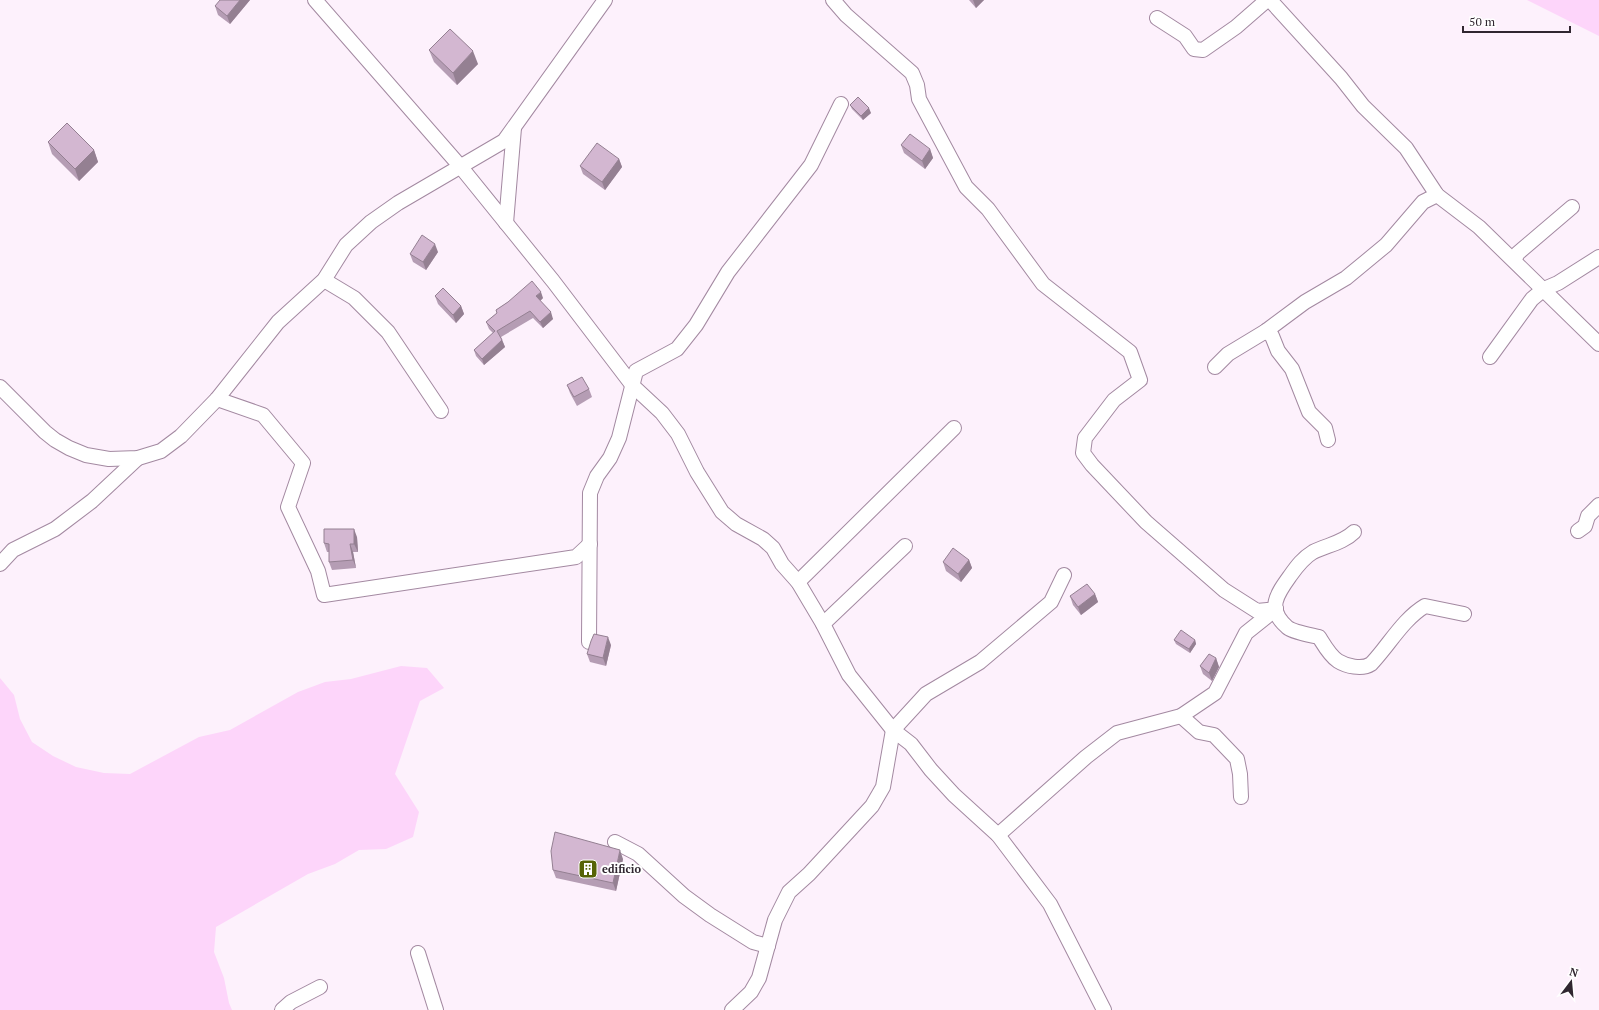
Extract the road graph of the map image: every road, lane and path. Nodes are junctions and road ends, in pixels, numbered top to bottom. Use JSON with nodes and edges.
{"nodes":[{"id":1,"x":315,"y":0,"type":"edge"},
{"id":2,"x":605,"y":0,"type":"edge"},
{"id":3,"x":833,"y":0,"type":"edge"},
{"id":4,"x":1269,"y":0,"type":"edge"},
{"id":5,"x":1157,"y":18,"type":"dead end"},
{"id":6,"x":841,"y":104,"type":"dead end"},
{"id":7,"x":514,"y":127,"type":"junction"},
{"id":8,"x":460,"y":166,"type":"junction"},
{"id":9,"x":1437,"y":195,"type":"junction"},
{"id":10,"x":1572,"y":207,"type":"dead end"},
{"id":11,"x":506,"y":223,"type":"junction"},
{"id":12,"x":1599,"y":257,"type":"edge"},
{"id":13,"x":1514,"y":260,"type":"junction"},
{"id":14,"x":324,"y":280,"type":"junction"},
{"id":15,"x":1544,"y":289,"type":"junction"},
{"id":16,"x":1266,"y":331,"type":"junction"},
{"id":17,"x":1599,"y":344,"type":"edge"},
{"id":18,"x":1490,"y":357,"type":"dead end"},
{"id":19,"x":1215,"y":367,"type":"dead end"},
{"id":20,"x":633,"y":386,"type":"junction"},
{"id":21,"x":0,"y":387,"type":"edge"},
{"id":22,"x":217,"y":399,"type":"junction"},
{"id":23,"x":441,"y":411,"type":"dead end"},
{"id":24,"x":954,"y":428,"type":"dead end"},
{"id":25,"x":1328,"y":440,"type":"dead end"},
{"id":26,"x":138,"y":458,"type":"junction"},
{"id":27,"x":1599,"y":505,"type":"edge"},
{"id":28,"x":1578,"y":531,"type":"dead end"},
{"id":29,"x":1354,"y":532,"type":"dead end"},
{"id":30,"x":590,"y":544,"type":"junction"},
{"id":31,"x":905,"y":546,"type":"dead end"},
{"id":32,"x":0,"y":564,"type":"edge"},
{"id":33,"x":1064,"y":574,"type":"dead end"},
{"id":34,"x":798,"y":582,"type":"junction"},
{"id":35,"x":1276,"y":609,"type":"junction"},
{"id":36,"x":1464,"y":614,"type":"dead end"},
{"id":37,"x":822,"y":624,"type":"junction"},
{"id":38,"x":589,"y":642,"type":"edge"},
{"id":39,"x":1181,"y":716,"type":"junction"},
{"id":40,"x":893,"y":730,"type":"junction"},
{"id":41,"x":1241,"y":797,"type":"dead end"},
{"id":42,"x":998,"y":835,"type":"junction"},
{"id":43,"x":615,"y":842,"type":"dead end"},
{"id":44,"x":768,"y":946,"type":"junction"},
{"id":45,"x":418,"y":954,"type":"dead end"},
{"id":46,"x":320,"y":987,"type":"dead end"},
{"id":47,"x":282,"y":1010,"type":"edge"},
{"id":48,"x":436,"y":1010,"type":"edge"},
{"id":49,"x":732,"y":1010,"type":"edge"},
{"id":50,"x":1104,"y":1010,"type":"edge"}],
"edges":[{"from":1,"to":8,"type":"street"},
{"from":2,"to":7,"type":"street"},
{"from":3,"to":35,"type":"street"},
{"from":4,"to":5,"type":"street"},
{"from":4,"to":9,"type":"street"},
{"from":6,"to":20,"type":"street"},
{"from":7,"to":8,"type":"street"},
{"from":7,"to":11,"type":"street"},
{"from":8,"to":11,"type":"street"},
{"from":8,"to":14,"type":"street"},
{"from":9,"to":13,"type":"street"},
{"from":9,"to":16,"type":"street"},
{"from":10,"to":13,"type":"street"},
{"from":11,"to":20,"type":"street"},
{"from":12,"to":15,"type":"street"},
{"from":13,"to":15,"type":"street"},
{"from":14,"to":22,"type":"street"},
{"from":14,"to":23,"type":"street"},
{"from":15,"to":17,"type":"street"},
{"from":15,"to":18,"type":"street"},
{"from":16,"to":19,"type":"street"},
{"from":16,"to":25,"type":"street"},
{"from":20,"to":30,"type":"street"},
{"from":20,"to":34,"type":"street"},
{"from":21,"to":26,"type":"street"},
{"from":22,"to":26,"type":"street"},
{"from":22,"to":30,"type":"street"},
{"from":24,"to":34,"type":"street"},
{"from":26,"to":32,"type":"street"},
{"from":27,"to":28,"type":"street"},
{"from":29,"to":35,"type":"street"},
{"from":30,"to":38,"type":"street"},
{"from":31,"to":37,"type":"street"},
{"from":33,"to":40,"type":"street"},
{"from":34,"to":37,"type":"street"},
{"from":35,"to":36,"type":"street"},
{"from":35,"to":39,"type":"street"},
{"from":37,"to":40,"type":"street"},
{"from":39,"to":41,"type":"street"},
{"from":39,"to":42,"type":"street"},
{"from":40,"to":42,"type":"street"},
{"from":40,"to":44,"type":"street"},
{"from":42,"to":50,"type":"street"},
{"from":43,"to":44,"type":"street"},
{"from":44,"to":49,"type":"street"},
{"from":45,"to":48,"type":"street"},
{"from":46,"to":47,"type":"street"}]}
